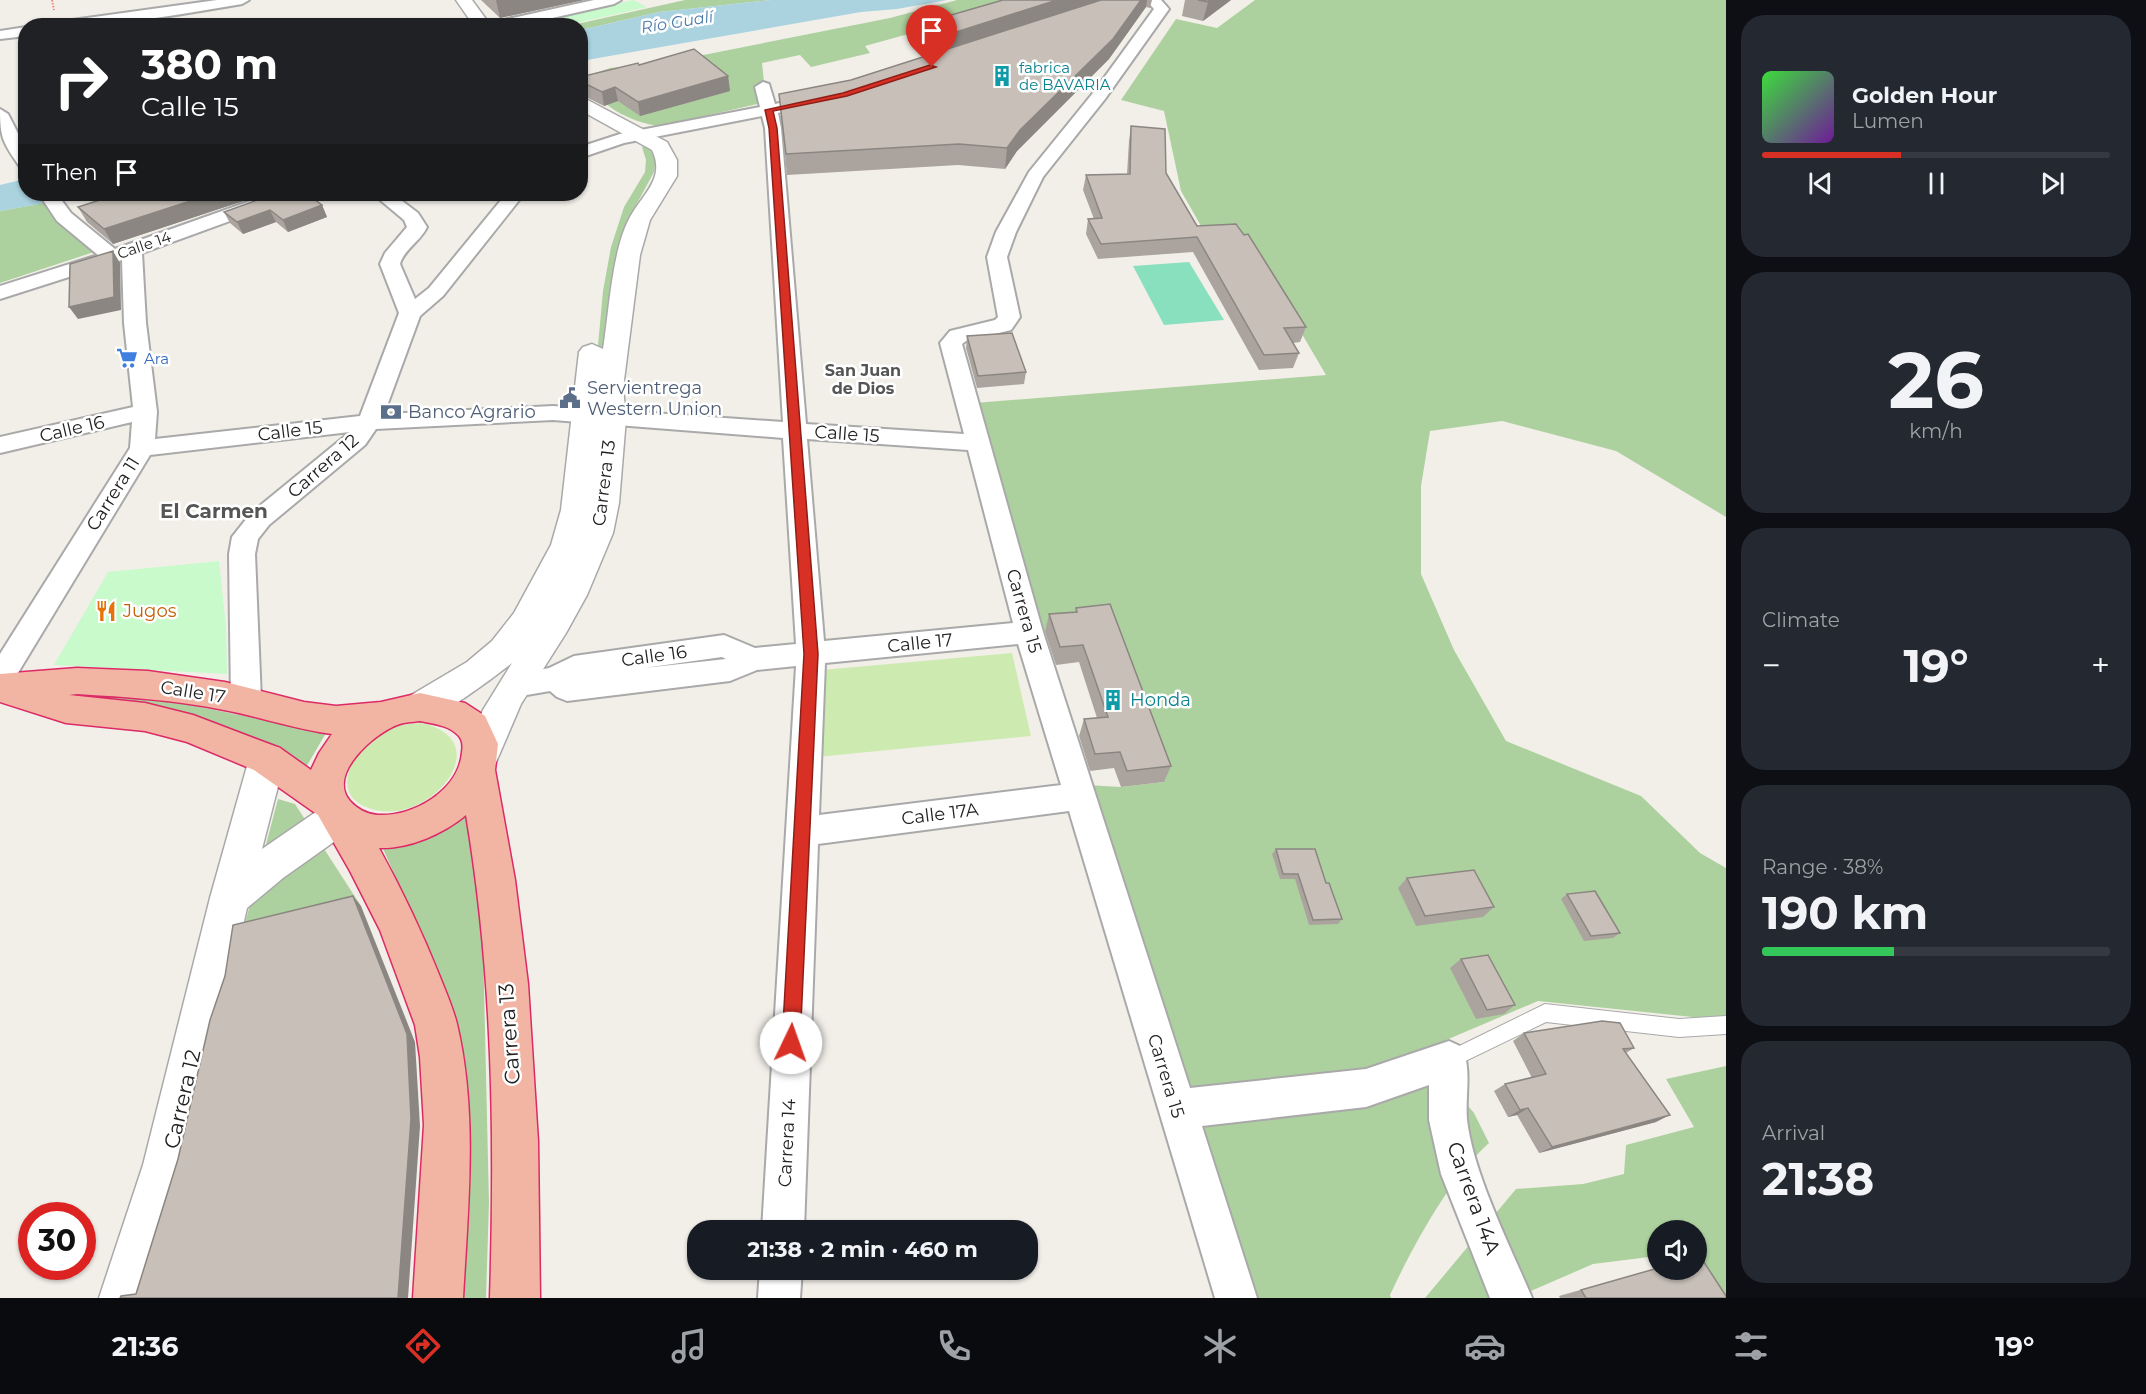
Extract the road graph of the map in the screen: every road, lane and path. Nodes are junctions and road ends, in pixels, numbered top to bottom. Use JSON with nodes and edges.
{"nodes":[{"id":1,"x":242,"y":0,"type":"edge"},
{"id":2,"x":464,"y":0,"type":"edge"},
{"id":3,"x":614,"y":0,"type":"edge"},
{"id":4,"x":1153,"y":0,"type":"edge"},
{"id":5,"x":171,"y":12,"type":"junction"},
{"id":6,"x":123,"y":18,"type":"edge"},
{"id":7,"x":180,"y":18,"type":"edge"},
{"id":8,"x":477,"y":18,"type":"edge"},
{"id":9,"x":531,"y":18,"type":"edge"},
{"id":10,"x":18,"y":32,"type":"edge"},
{"id":11,"x":0,"y":35,"type":"edge"},
{"id":12,"x":766,"y":98,"type":"junction"},
{"id":13,"x":801,"y":103,"type":"edge"},
{"id":14,"x":588,"y":107,"type":"edge"},
{"id":15,"x":18,"y":121,"type":"edge"},
{"id":16,"x":2,"y":122,"type":"edge"},
{"id":17,"x":638,"y":135,"type":"junction"},
{"id":18,"x":18,"y":150,"type":"edge"},
{"id":19,"x":588,"y":150,"type":"edge"},
{"id":20,"x":53,"y":201,"type":"edge"},
{"id":21,"x":267,"y":201,"type":"edge"},
{"id":22,"x":391,"y":201,"type":"edge"},
{"id":23,"x":509,"y":201,"type":"edge"},
{"id":24,"x":122,"y":253,"type":"junction"},
{"id":25,"x":0,"y":293,"type":"edge"},
{"id":26,"x":410,"y":312,"type":"junction"},
{"id":27,"x":145,"y":412,"type":"junction"},
{"id":28,"x":585,"y":417,"type":"junction"},
{"id":29,"x":612,"y":418,"type":"junction"},
{"id":30,"x":369,"y":422,"type":"junction"},
{"id":31,"x":795,"y":430,"type":"junction"},
{"id":32,"x":978,"y":443,"type":"junction"},
{"id":33,"x":0,"y":445,"type":"edge"},
{"id":34,"x":142,"y":448,"type":"junction"},
{"id":35,"x":1029,"y":632,"type":"junction"},
{"id":36,"x":811,"y":654,"type":"junction"},
{"id":37,"x":5,"y":662,"type":"edge"},
{"id":38,"x":514,"y":685,"type":"junction"},
{"id":39,"x":0,"y":689,"type":"edge"},
{"id":40,"x":246,"y":700,"type":"junction"},
{"id":41,"x":420,"y":707,"type":"junction"},
{"id":42,"x":384,"y":716,"type":"junction"},
{"id":43,"x":267,"y":759,"type":"junction"},
{"id":44,"x":480,"y":764,"type":"junction"},
{"id":45,"x":1080,"y":796,"type":"junction"},
{"id":46,"x":337,"y":813,"type":"junction"},
{"id":47,"x":801,"y":832,"type":"junction"},
{"id":48,"x":230,"y":898,"type":"junction"},
{"id":49,"x":1726,"y":1025,"type":"edge"},
{"id":50,"x":1449,"y":1060,"type":"junction"},
{"id":51,"x":1177,"y":1109,"type":"junction"},
{"id":52,"x":783,"y":1220,"type":"edge"},
{"id":53,"x":780,"y":1280,"type":"edge"},
{"id":54,"x":124,"y":1298,"type":"edge"},
{"id":55,"x":438,"y":1298,"type":"edge"},
{"id":56,"x":515,"y":1298,"type":"edge"},
{"id":57,"x":779,"y":1298,"type":"edge"},
{"id":58,"x":1236,"y":1298,"type":"edge"},
{"id":59,"x":1511,"y":1298,"type":"edge"}],
"edges":[{"from":1,"to":5,"type":"street"},
{"from":2,"to":8,"type":"street"},
{"from":3,"to":9,"type":"street"},
{"from":4,"to":32,"type":"street","name":"Carrera 15"},
{"from":5,"to":6,"type":"street"},
{"from":5,"to":7,"type":"street"},
{"from":10,"to":11,"type":"street"},
{"from":12,"to":13,"type":"street"},
{"from":12,"to":17,"type":"street"},
{"from":12,"to":31,"type":"street","name":"Carrera 14"},
{"from":14,"to":17,"type":"street","name":"Carrera 13"},
{"from":15,"to":16,"type":"street"},
{"from":16,"to":18,"type":"street"},
{"from":17,"to":19,"type":"street"},
{"from":17,"to":28,"type":"street","name":"Carrera 13"},
{"from":17,"to":29,"type":"street","name":"Carrera 13"},
{"from":20,"to":24,"type":"street"},
{"from":21,"to":24,"type":"street","name":"Calle 14"},
{"from":22,"to":26,"type":"street"},
{"from":23,"to":26,"type":"street"},
{"from":24,"to":25,"type":"street","name":"Calle 14"},
{"from":24,"to":27,"type":"street","name":"Carrera 11"},
{"from":26,"to":30,"type":"street","name":"Carrera 12"},
{"from":27,"to":33,"type":"street","name":"Calle 16"},
{"from":27,"to":34,"type":"street","name":"Carrera 11"},
{"from":28,"to":29,"type":"street","name":"Calle 15"},
{"from":28,"to":30,"type":"street","name":"Calle 15"},
{"from":28,"to":41,"type":"street","name":"Carrera 13"},
{"from":29,"to":31,"type":"street","name":"Calle 15"},
{"from":29,"to":38,"type":"street","name":"Carrera 13"},
{"from":30,"to":34,"type":"street","name":"Calle 15"},
{"from":30,"to":40,"type":"street","name":"Carrera 12"},
{"from":31,"to":32,"type":"street","name":"Calle 15"},
{"from":31,"to":36,"type":"street","name":"Carrera 14"},
{"from":32,"to":35,"type":"street","name":"Carrera 15"},
{"from":34,"to":37,"type":"street","name":"Carrera 11"},
{"from":35,"to":36,"type":"street","name":"Calle 17"},
{"from":35,"to":45,"type":"street","name":"Carrera 15"},
{"from":36,"to":38,"type":"street","name":"Calle 16"},
{"from":36,"to":47,"type":"street","name":"Carrera 14"},
{"from":38,"to":44,"type":"street","name":"Carrera 13"},
{"from":39,"to":40,"type":"highway","name":"Calle 17"},
{"from":39,"to":43,"type":"highway","name":"Calle 17"},
{"from":40,"to":42,"type":"highway","name":"Calle 17"},
{"from":41,"to":42,"type":"highway"},
{"from":41,"to":44,"type":"highway"},
{"from":42,"to":46,"type":"highway"},
{"from":43,"to":46,"type":"highway","name":"Calle 17"},
{"from":43,"to":48,"type":"street","name":"Carrera 12"},
{"from":44,"to":46,"type":"highway"},
{"from":44,"to":56,"type":"highway","name":"Carrera 13"},
{"from":45,"to":47,"type":"street","name":"Calle 17A"},
{"from":45,"to":51,"type":"street","name":"Carrera 15"},
{"from":46,"to":48,"type":"street"},
{"from":46,"to":55,"type":"highway"},
{"from":47,"to":52,"type":"street","name":"Carrera 14"},
{"from":48,"to":54,"type":"street","name":"Carrera 12"},
{"from":49,"to":50,"type":"lane"},
{"from":50,"to":51,"type":"street"},
{"from":50,"to":59,"type":"street","name":"Carrera 14A"},
{"from":51,"to":58,"type":"street","name":"Carrera 15"},
{"from":53,"to":57,"type":"street"}]}
